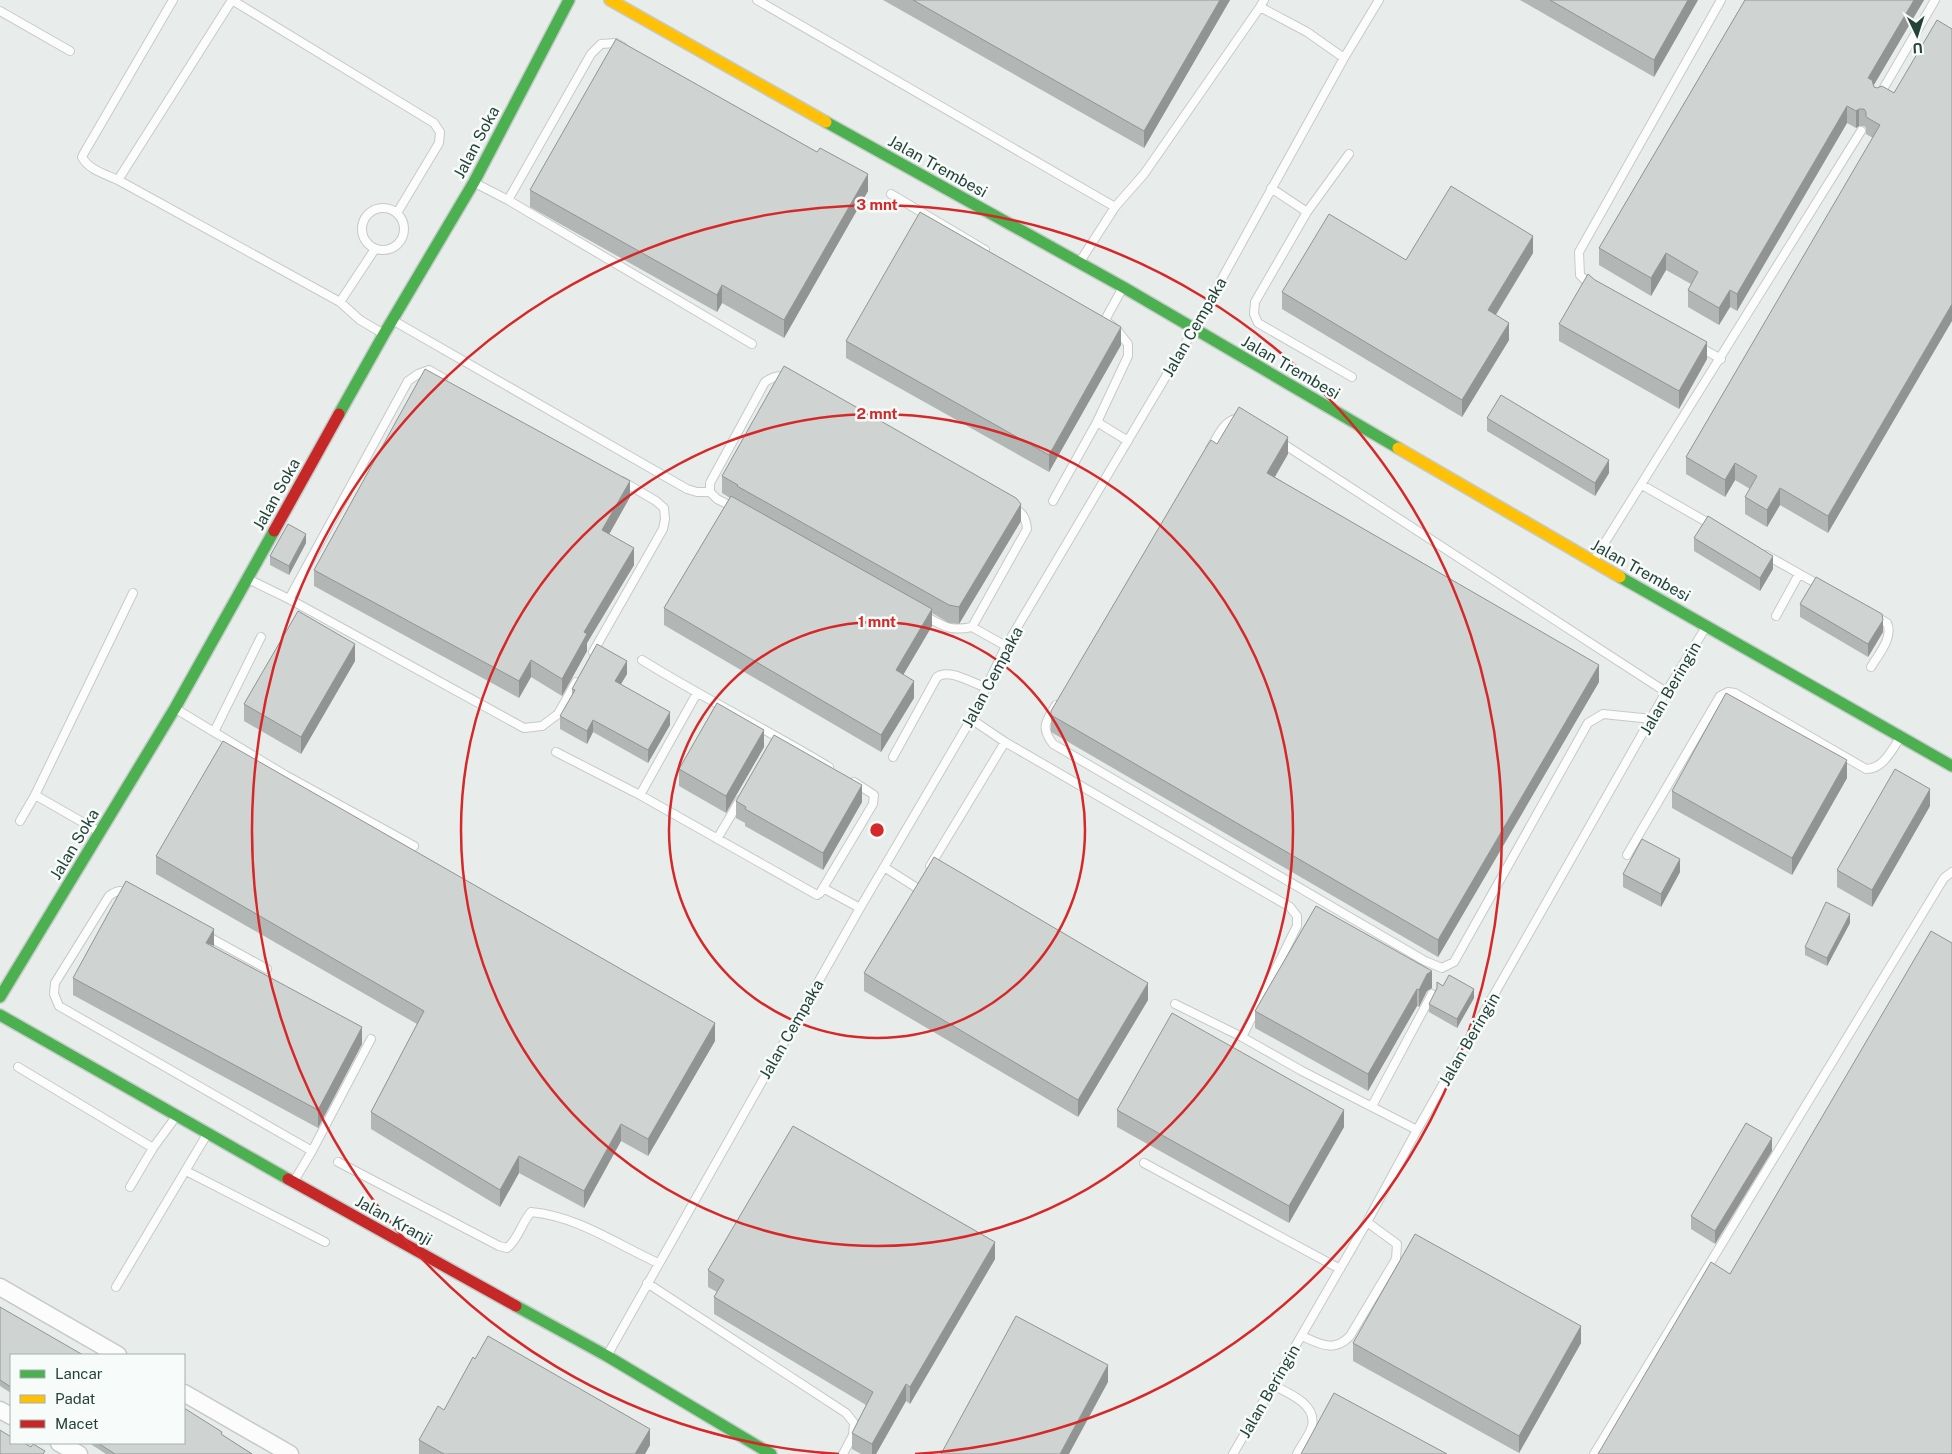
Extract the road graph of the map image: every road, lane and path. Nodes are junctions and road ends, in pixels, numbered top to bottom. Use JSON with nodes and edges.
{"nodes":[{"id":1,"x":172,"y":0,"type":"edge"},
{"id":2,"x":232,"y":0,"type":"edge"},
{"id":3,"x":569,"y":0,"type":"edge"},
{"id":4,"x":610,"y":0,"type":"edge"},
{"id":5,"x":757,"y":0,"type":"edge"},
{"id":6,"x":1379,"y":0,"type":"edge"},
{"id":7,"x":1721,"y":0,"type":"edge"},
{"id":8,"x":1935,"y":0,"type":"edge"},
{"id":9,"x":1262,"y":4,"type":"edge"},
{"id":10,"x":0,"y":10,"type":"edge"},
{"id":11,"x":70,"y":51,"type":"dead end"},
{"id":12,"x":633,"y":52,"type":"edge"},
{"id":13,"x":1344,"y":58,"type":"junction"},
{"id":14,"x":1877,"y":100,"type":"edge"},
{"id":15,"x":1861,"y":131,"type":"dead end"},
{"id":16,"x":1349,"y":154,"type":"dead end"},
{"id":17,"x":118,"y":180,"type":"junction"},
{"id":18,"x":474,"y":182,"type":"junction"},
{"id":19,"x":1271,"y":188,"type":"junction"},
{"id":20,"x":890,"y":194,"type":"dead end"},
{"id":21,"x":508,"y":200,"type":"junction"},
{"id":22,"x":1115,"y":207,"type":"junction"},
{"id":23,"x":1307,"y":212,"type":"junction"},
{"id":24,"x":397,"y":213,"type":"junction"},
{"id":25,"x":375,"y":249,"type":"junction"},
{"id":26,"x":993,"y":255,"type":"edge"},
{"id":27,"x":1080,"y":263,"type":"junction"},
{"id":28,"x":1123,"y":287,"type":"junction"},
{"id":29,"x":1598,"y":292,"type":"edge"},
{"id":30,"x":340,"y":302,"type":"junction"},
{"id":31,"x":1096,"y":315,"type":"edge"},
{"id":32,"x":392,"y":320,"type":"junction"},
{"id":33,"x":1105,"y":320,"type":"junction"},
{"id":34,"x":1194,"y":329,"type":"junction"},
{"id":35,"x":384,"y":334,"type":"junction"},
{"id":36,"x":1688,"y":341,"type":"edge"},
{"id":37,"x":752,"y":344,"type":"dead end"},
{"id":38,"x":1721,"y":358,"type":"junction"},
{"id":39,"x":1352,"y":377,"type":"dead end"},
{"id":40,"x":791,"y":381,"type":"edge"},
{"id":41,"x":454,"y":385,"type":"edge"},
{"id":42,"x":1097,"y":422,"type":"junction"},
{"id":43,"x":1252,"y":423,"type":"edge"},
{"id":44,"x":1268,"y":434,"type":"edge"},
{"id":45,"x":1128,"y":441,"type":"junction"},
{"id":46,"x":1207,"y":452,"type":"edge"},
{"id":47,"x":614,"y":477,"type":"edge"},
{"id":48,"x":1642,"y":485,"type":"junction"},
{"id":49,"x":710,"y":492,"type":"junction"},
{"id":50,"x":1054,"y":501,"type":"dead end"},
{"id":51,"x":1003,"y":502,"type":"edge"},
{"id":52,"x":743,"y":513,"type":"edge"},
{"id":53,"x":1717,"y":527,"type":"edge"},
{"id":54,"x":1758,"y":551,"type":"edge"},
{"id":55,"x":1593,"y":562,"type":"junction"},
{"id":56,"x":1800,"y":574,"type":"junction"},
{"id":57,"x":247,"y":579,"type":"junction"},
{"id":58,"x":1825,"y":588,"type":"edge"},
{"id":59,"x":133,"y":593,"type":"dead end"},
{"id":60,"x":289,"y":599,"type":"junction"},
{"id":61,"x":913,"y":609,"type":"edge"},
{"id":62,"x":1866,"y":612,"type":"edge"},
{"id":63,"x":1776,"y":616,"type":"dead end"},
{"id":64,"x":1707,"y":625,"type":"junction"},
{"id":65,"x":972,"y":627,"type":"junction"},
{"id":66,"x":261,"y":637,"type":"dead end"},
{"id":67,"x":1006,"y":646,"type":"junction"},
{"id":68,"x":590,"y":658,"type":"edge"},
{"id":69,"x":642,"y":660,"type":"dead end"},
{"id":70,"x":1872,"y":667,"type":"dead end"},
{"id":71,"x":581,"y":674,"type":"edge"},
{"id":72,"x":985,"y":687,"type":"junction"},
{"id":73,"x":1666,"y":692,"type":"junction"},
{"id":74,"x":696,"y":693,"type":"junction"},
{"id":75,"x":1060,"y":697,"type":"edge"},
{"id":76,"x":174,"y":708,"type":"junction"},
{"id":77,"x":971,"y":719,"type":"junction"},
{"id":78,"x":1652,"y":719,"type":"junction"},
{"id":79,"x":214,"y":732,"type":"junction"},
{"id":80,"x":777,"y":735,"type":"junction"},
{"id":81,"x":1902,"y":737,"type":"junction"},
{"id":82,"x":1005,"y":742,"type":"junction"},
{"id":83,"x":772,"y":743,"type":"edge"},
{"id":84,"x":556,"y":752,"type":"dead end"},
{"id":85,"x":893,"y":757,"type":"dead end"},
{"id":86,"x":1952,"y":766,"type":"edge"},
{"id":87,"x":834,"y":770,"type":"edge"},
{"id":88,"x":850,"y":780,"type":"edge"},
{"id":89,"x":744,"y":791,"type":"edge"},
{"id":90,"x":640,"y":795,"type":"junction"},
{"id":91,"x":35,"y":796,"type":"junction"},
{"id":92,"x":20,"y":821,"type":"dead end"},
{"id":93,"x":100,"y":832,"type":"junction"},
{"id":94,"x":717,"y":839,"type":"junction"},
{"id":95,"x":414,"y":846,"type":"dead end"},
{"id":96,"x":1627,"y":855,"type":"dead end"},
{"id":97,"x":884,"y":867,"type":"junction"},
{"id":98,"x":927,"y":871,"type":"edge"},
{"id":99,"x":1952,"y":872,"type":"edge"},
{"id":100,"x":922,"y":880,"type":"edge"},
{"id":101,"x":823,"y":888,"type":"junction"},
{"id":102,"x":917,"y":888,"type":"junction"},
{"id":103,"x":132,"y":895,"type":"edge"},
{"id":104,"x":912,"y":896,"type":"edge"},
{"id":105,"x":860,"y":908,"type":"junction"},
{"id":106,"x":200,"y":932,"type":"edge"},
{"id":107,"x":267,"y":969,"type":"dead end"},
{"id":108,"x":1432,"y":994,"type":"edge"},
{"id":109,"x":0,"y":997,"type":"edge"},
{"id":110,"x":1175,"y":1004,"type":"dead end"},
{"id":111,"x":0,"y":1015,"type":"edge"},
{"id":112,"x":1242,"y":1036,"type":"junction"},
{"id":113,"x":371,"y":1039,"type":"dead end"},
{"id":114,"x":18,"y":1067,"type":"dead end"},
{"id":115,"x":1372,"y":1106,"type":"junction"},
{"id":116,"x":176,"y":1116,"type":"junction"},
{"id":117,"x":1417,"y":1130,"type":"junction"},
{"id":118,"x":207,"y":1134,"type":"junction"},
{"id":119,"x":153,"y":1148,"type":"junction"},
{"id":120,"x":312,"y":1151,"type":"junction"},
{"id":121,"x":338,"y":1162,"type":"dead end"},
{"id":122,"x":1144,"y":1162,"type":"dead end"},
{"id":123,"x":186,"y":1171,"type":"junction"},
{"id":124,"x":293,"y":1182,"type":"junction"},
{"id":125,"x":130,"y":1187,"type":"dead end"},
{"id":126,"x":1367,"y":1222,"type":"junction"},
{"id":127,"x":325,"y":1242,"type":"dead end"},
{"id":128,"x":658,"y":1263,"type":"junction"},
{"id":129,"x":1340,"y":1269,"type":"junction"},
{"id":130,"x":648,"y":1283,"type":"junction"},
{"id":131,"x":0,"y":1287,"type":"edge"},
{"id":132,"x":116,"y":1288,"type":"dead end"},
{"id":133,"x":1302,"y":1336,"type":"junction"},
{"id":134,"x":116,"y":1354,"type":"edge"},
{"id":135,"x":607,"y":1356,"type":"junction"},
{"id":136,"x":1273,"y":1385,"type":"junction"},
{"id":137,"x":185,"y":1394,"type":"edge"},
{"id":138,"x":61,"y":1444,"type":"edge"},
{"id":139,"x":281,"y":1452,"type":"edge"},
{"id":140,"x":79,"y":1454,"type":"edge"},
{"id":141,"x":771,"y":1454,"type":"edge"},
{"id":142,"x":843,"y":1454,"type":"edge"},
{"id":143,"x":1233,"y":1454,"type":"edge"},
{"id":144,"x":1297,"y":1454,"type":"edge"},
{"id":145,"x":1594,"y":1454,"type":"edge"}],
"edges":[{"from":1,"to":17,"type":"lane"},
{"from":2,"to":17,"type":"lane"},
{"from":2,"to":24,"type":"lane"},
{"from":3,"to":18,"type":"street","name":"Jalan Soka"},
{"from":4,"to":27,"type":"street","name":"Jalan Trembesi"},
{"from":5,"to":22,"type":"lane"},
{"from":6,"to":13,"type":"lane","name":"Jalan Cempaka"},
{"from":7,"to":29,"type":"lane"},
{"from":8,"to":14,"type":"lane"},
{"from":9,"to":13,"type":"lane"},
{"from":9,"to":22,"type":"lane"},
{"from":10,"to":11,"type":"lane"},
{"from":12,"to":21,"type":"lane"},
{"from":13,"to":19,"type":"lane","name":"Jalan Cempaka"},
{"from":15,"to":38,"type":"lane"},
{"from":16,"to":23,"type":"lane"},
{"from":17,"to":30,"type":"lane"},
{"from":18,"to":21,"type":"lane"},
{"from":18,"to":32,"type":"street","name":"Jalan Soka"},
{"from":19,"to":23,"type":"lane"},
{"from":19,"to":34,"type":"lane","name":"Jalan Cempaka"},
{"from":20,"to":26,"type":"lane"},
{"from":21,"to":37,"type":"lane"},
{"from":22,"to":27,"type":"lane"},
{"from":23,"to":39,"type":"lane"},
{"from":24,"to":25,"type":"lane"},
{"from":24,"to":25,"type":"lane"},
{"from":25,"to":30,"type":"lane"},
{"from":27,"to":28,"type":"street","name":"Jalan Trembesi"},
{"from":28,"to":33,"type":"lane"},
{"from":28,"to":34,"type":"street","name":"Jalan Trembesi"},
{"from":30,"to":35,"type":"lane"},
{"from":31,"to":33,"type":"lane"},
{"from":32,"to":35,"type":"street","name":"Jalan Soka"},
{"from":32,"to":49,"type":"lane"},
{"from":33,"to":42,"type":"lane"},
{"from":34,"to":45,"type":"lane","name":"Jalan Cempaka"},
{"from":34,"to":55,"type":"street","name":"Jalan Trembesi"},
{"from":35,"to":57,"type":"street","name":"Jalan Soka"},
{"from":36,"to":38,"type":"lane"},
{"from":38,"to":48,"type":"lane"},
{"from":40,"to":49,"type":"lane"},
{"from":41,"to":60,"type":"lane"},
{"from":42,"to":45,"type":"lane"},
{"from":42,"to":50,"type":"lane"},
{"from":43,"to":46,"type":"lane"},
{"from":44,"to":73,"type":"lane"},
{"from":45,"to":67,"type":"lane","name":"Jalan Cempaka"},
{"from":47,"to":68,"type":"lane"},
{"from":48,"to":53,"type":"lane"},
{"from":48,"to":55,"type":"lane"},
{"from":49,"to":52,"type":"lane"},
{"from":51,"to":65,"type":"lane"},
{"from":54,"to":56,"type":"lane"},
{"from":55,"to":64,"type":"street","name":"Jalan Trembesi"},
{"from":56,"to":58,"type":"lane"},
{"from":56,"to":63,"type":"lane"},
{"from":57,"to":60,"type":"lane"},
{"from":57,"to":76,"type":"street","name":"Jalan Soka"},
{"from":59,"to":91,"type":"lane"},
{"from":60,"to":71,"type":"lane"},
{"from":61,"to":65,"type":"lane"},
{"from":62,"to":70,"type":"lane"},
{"from":64,"to":73,"type":"lane","name":"Jalan Beringin"},
{"from":64,"to":81,"type":"street","name":"Jalan Trembesi"},
{"from":65,"to":67,"type":"lane"},
{"from":66,"to":79,"type":"lane"},
{"from":67,"to":72,"type":"lane","name":"Jalan Cempaka"},
{"from":69,"to":74,"type":"lane"},
{"from":72,"to":77,"type":"lane","name":"Jalan Cempaka"},
{"from":72,"to":85,"type":"lane"},
{"from":73,"to":78,"type":"lane","name":"Jalan Beringin"},
{"from":74,"to":80,"type":"lane"},
{"from":74,"to":90,"type":"lane"},
{"from":75,"to":78,"type":"lane"},
{"from":76,"to":79,"type":"lane"},
{"from":76,"to":93,"type":"street","name":"Jalan Soka"},
{"from":77,"to":82,"type":"lane"},
{"from":77,"to":97,"type":"lane","name":"Jalan Cempaka"},
{"from":78,"to":117,"type":"lane","name":"Jalan Beringin"},
{"from":79,"to":95,"type":"lane"},
{"from":80,"to":83,"type":"lane"},
{"from":80,"to":87,"type":"lane"},
{"from":81,"to":86,"type":"street","name":"Jalan Trembesi"},
{"from":81,"to":96,"type":"lane"},
{"from":82,"to":98,"type":"lane"},
{"from":82,"to":112,"type":"lane"},
{"from":84,"to":90,"type":"lane"},
{"from":88,"to":101,"type":"lane"},
{"from":89,"to":94,"type":"lane"},
{"from":90,"to":94,"type":"lane"},
{"from":91,"to":92,"type":"lane"},
{"from":91,"to":93,"type":"lane"},
{"from":93,"to":109,"type":"street","name":"Jalan Soka"},
{"from":94,"to":101,"type":"lane"},
{"from":97,"to":102,"type":"lane"},
{"from":97,"to":105,"type":"lane","name":"Jalan Cempaka"},
{"from":99,"to":145,"type":"lane"},
{"from":100,"to":102,"type":"lane"},
{"from":101,"to":105,"type":"lane"},
{"from":102,"to":104,"type":"lane"},
{"from":103,"to":120,"type":"lane"},
{"from":105,"to":128,"type":"lane","name":"Jalan Cempaka"},
{"from":106,"to":107,"type":"lane"},
{"from":108,"to":115,"type":"lane"},
{"from":110,"to":112,"type":"lane"},
{"from":111,"to":116,"type":"street","name":"Jalan Kranji"},
{"from":112,"to":115,"type":"lane"},
{"from":113,"to":120,"type":"lane"},
{"from":114,"to":119,"type":"lane"},
{"from":115,"to":117,"type":"lane"},
{"from":116,"to":118,"type":"street","name":"Jalan Kranji"},
{"from":116,"to":119,"type":"lane"},
{"from":117,"to":126,"type":"lane","name":"Jalan Beringin"},
{"from":118,"to":123,"type":"lane"},
{"from":118,"to":124,"type":"street","name":"Jalan Kranji"},
{"from":119,"to":125,"type":"lane"},
{"from":120,"to":124,"type":"lane"},
{"from":121,"to":128,"type":"lane"},
{"from":122,"to":129,"type":"lane"},
{"from":123,"to":127,"type":"lane"},
{"from":123,"to":132,"type":"lane"},
{"from":124,"to":135,"type":"street","name":"Jalan Kranji"},
{"from":126,"to":129,"type":"lane","name":"Jalan Beringin"},
{"from":126,"to":133,"type":"lane"},
{"from":128,"to":130,"type":"lane","name":"Jalan Cempaka"},
{"from":129,"to":133,"type":"lane","name":"Jalan Beringin"},
{"from":130,"to":135,"type":"lane","name":"Jalan Cempaka"},
{"from":130,"to":142,"type":"lane"},
{"from":131,"to":134,"type":"street"},
{"from":133,"to":136,"type":"lane","name":"Jalan Beringin"},
{"from":135,"to":141,"type":"street","name":"Jalan Kranji"},
{"from":136,"to":143,"type":"lane","name":"Jalan Beringin"},
{"from":136,"to":144,"type":"lane"},
{"from":137,"to":139,"type":"street"},
{"from":138,"to":140,"type":"street"}]}
